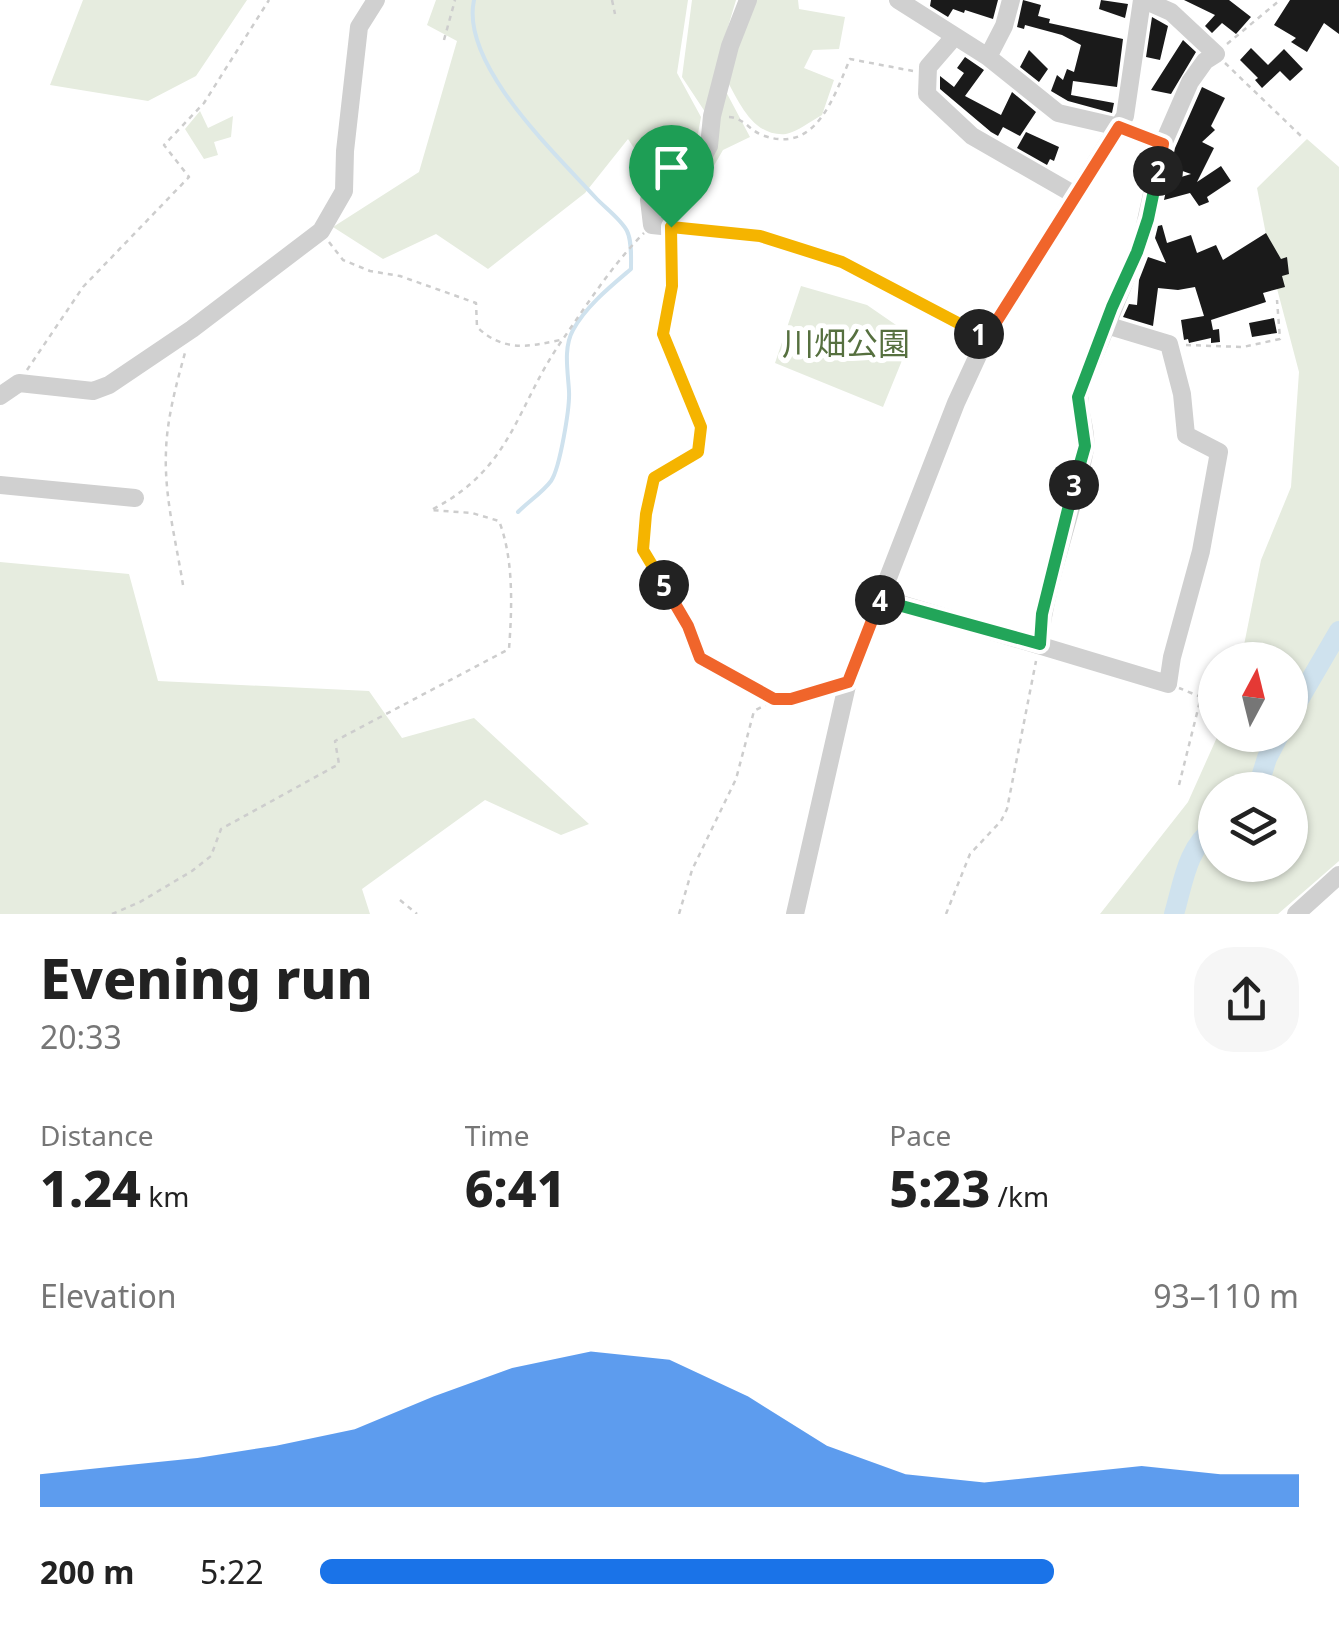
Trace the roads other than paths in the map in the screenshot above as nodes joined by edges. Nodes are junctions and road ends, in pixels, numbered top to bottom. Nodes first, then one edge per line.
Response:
1 (376, 0) edge
2 (748, 0) edge
3 (898, 0) edge
4 (1011, 0) edge
5 (1143, 0) edge
6 (1173, 6) edge
7 (920, 7) edge
8 (954, 36) junction
9 (988, 58) junction
10 (1119, 127) junction
11 (1163, 144) junction
12 (1075, 195) junction
13 (1106, 325) junction
14 (986, 338) junction
15 (0, 396) edge
16 (0, 486) edge
17 (135, 498) dead end
18 (881, 598) junction
19 (1040, 644) junction
20 (1339, 875) edge
21 (795, 914) edge
22 (1296, 914) edge

1 - 15 street
2 - 14 street
3 - 7 street
4 - 9 street
5 - 6 street
5 - 10 street
6 - 11 street
7 - 8 street
8 - 9 street
8 - 12 street
9 - 10 street
10 - 11 street
10 - 12 street
11 - 13 street
12 - 14 street
13 - 19 street
13 - 19 street
14 - 18 street
16 - 17 street
18 - 19 street
18 - 21 street
20 - 22 street

